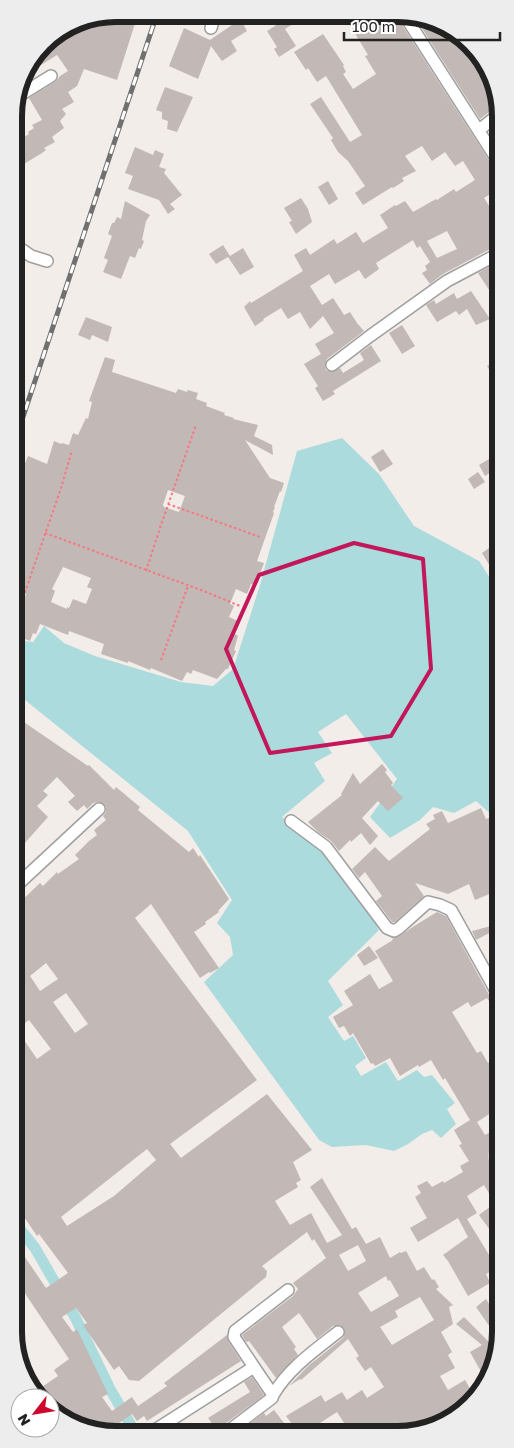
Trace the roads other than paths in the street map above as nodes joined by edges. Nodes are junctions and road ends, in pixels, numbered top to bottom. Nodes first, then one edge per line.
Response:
1 (213, 23) edge
2 (410, 23) edge
3 (211, 28) dead end
4 (51, 76) dead end
5 (26, 91) edge
6 (492, 120) edge
7 (479, 130) junction
8 (492, 151) edge
9 (23, 250) edge
10 (492, 257) edge
11 (47, 262) dead end
12 (332, 365) dead end
13 (99, 809) dead end
14 (291, 821) dead end
15 (22, 880) edge
16 (491, 983) edge
17 (288, 1290) dead end
18 (338, 1332) dead end
19 (254, 1367) junction
20 (273, 1394) junction
21 (161, 1426) edge
22 (235, 1426) edge

1 - 3 street
2 - 7 street
4 - 5 street
6 - 7 street
7 - 8 street
9 - 11 street
10 - 12 street
13 - 15 street
14 - 16 street
17 - 19 street
18 - 20 street
19 - 20 street
19 - 21 street
20 - 22 street

